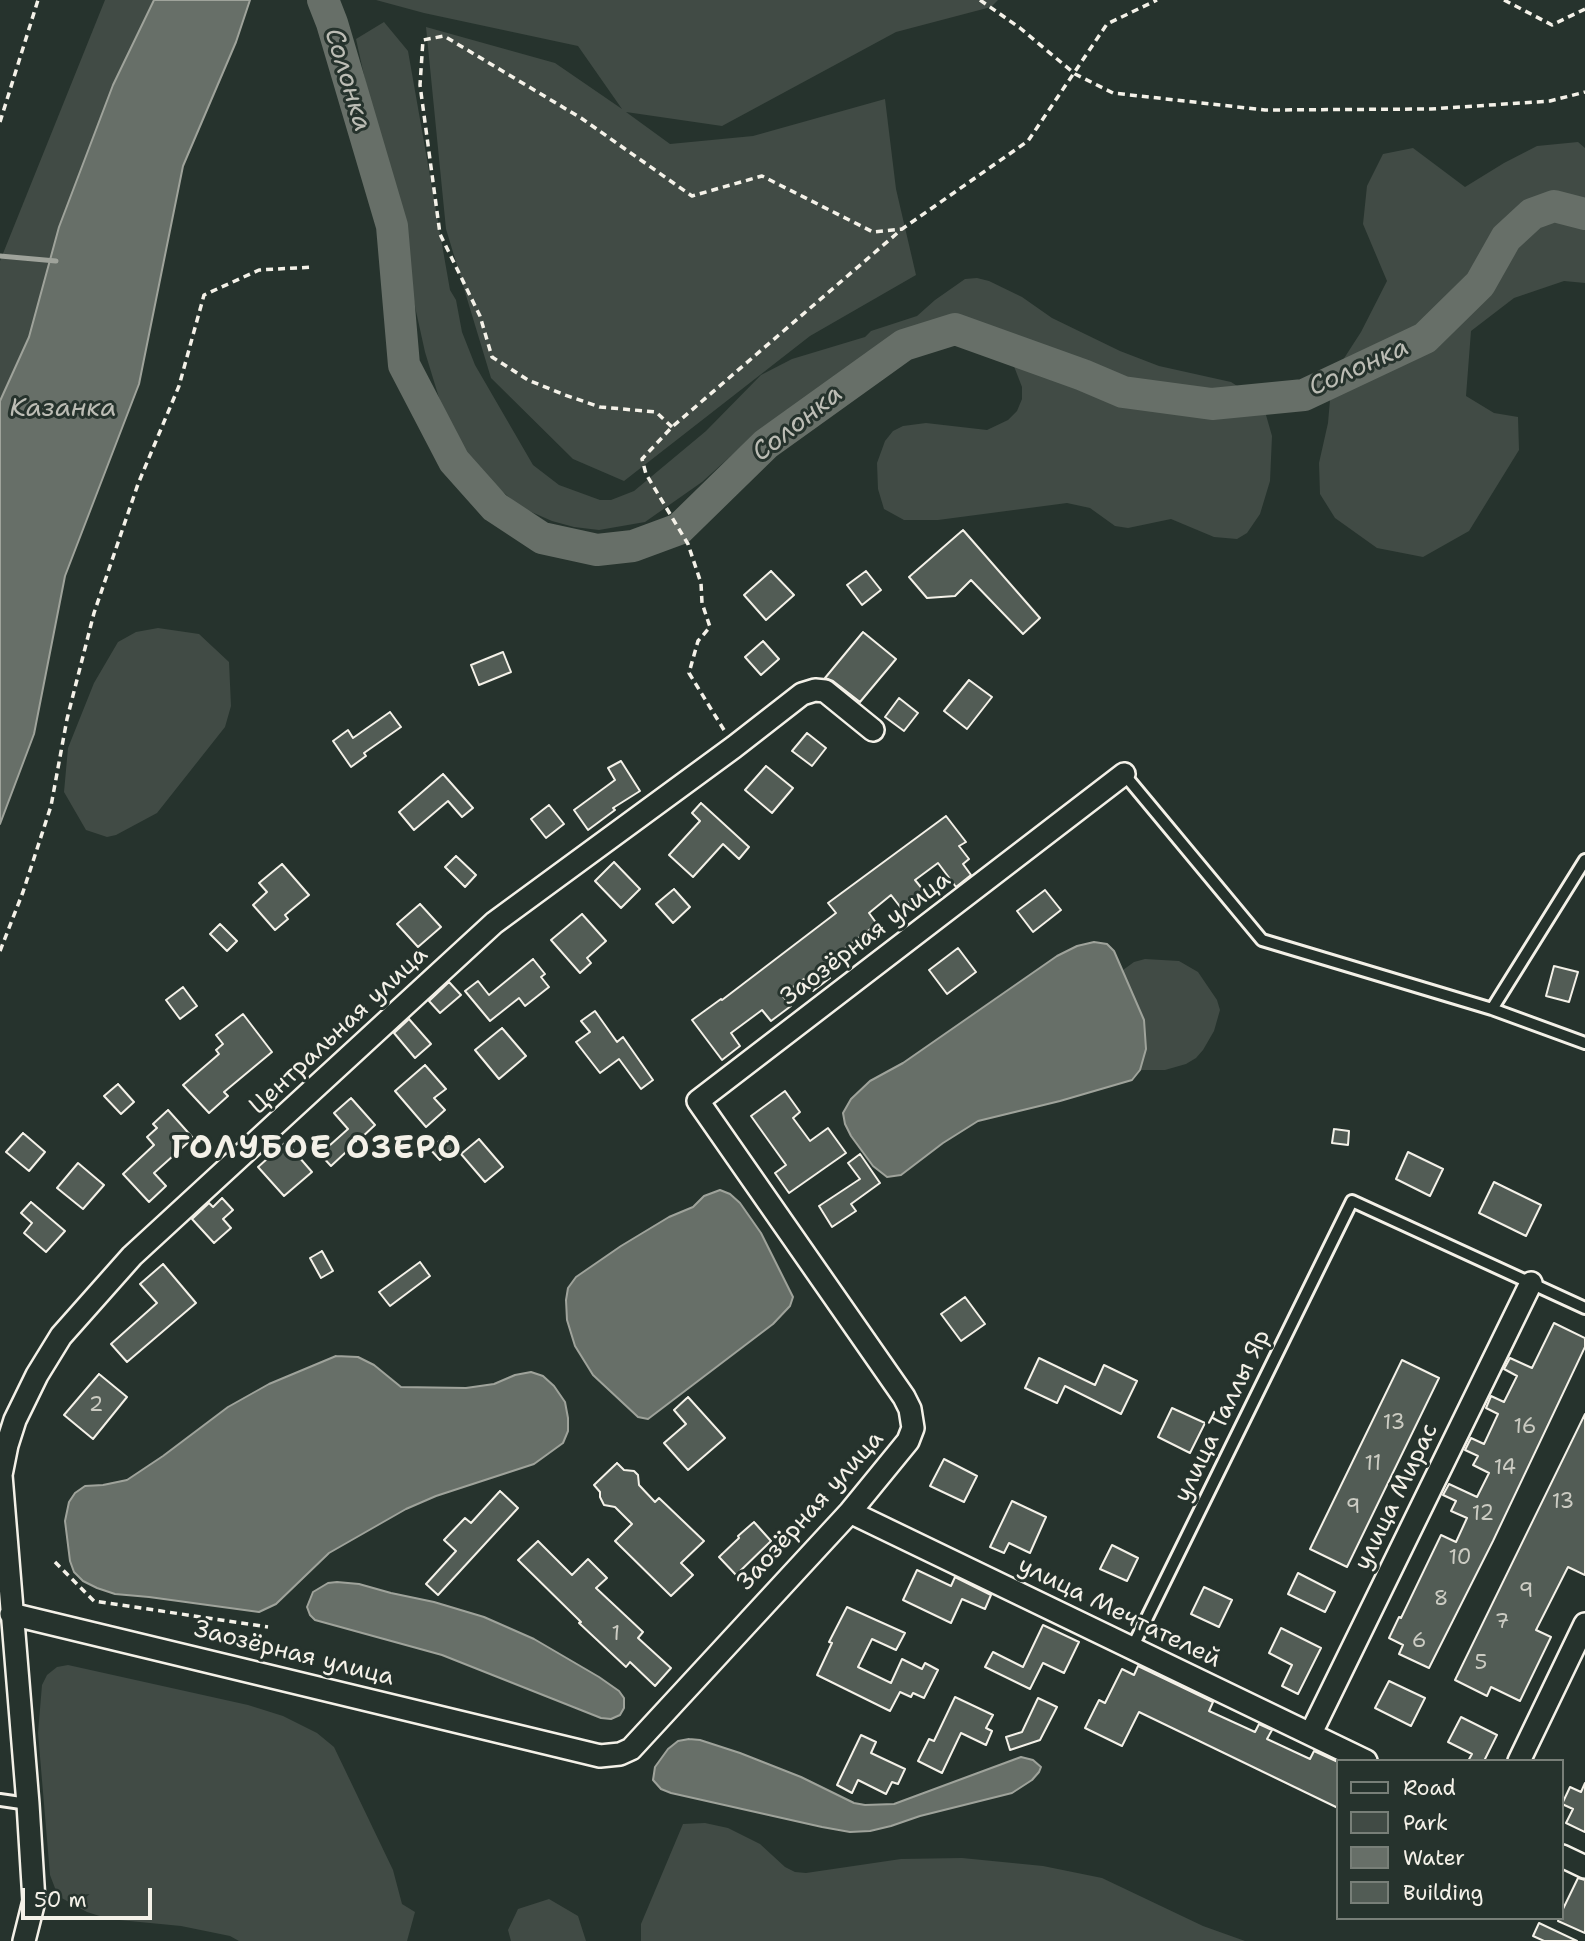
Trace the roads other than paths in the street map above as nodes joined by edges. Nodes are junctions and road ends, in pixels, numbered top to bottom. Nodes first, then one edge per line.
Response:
1 (873, 730) dead end
2 (1124, 774) joint
3 (1585, 860) edge
4 (1492, 1009) junction
5 (1585, 1043) edge
6 (1531, 1283) junction
7 (1585, 1308) edge
8 (0, 1475) edge
9 (850, 1512) junction
10 (11, 1614) junction
11 (1585, 1624) edge
12 (1132, 1648) junction
13 (1311, 1733) junction
14 (1362, 1759) edge
15 (1520, 1759) edge
16 (0, 1800) edge
17 (28, 1804) junction
18 (1564, 1857) edge
19 (1585, 1867) edge
20 (24, 1941) edge

1 - 8 street, Центральная улица
2 - 4 lane
2 - 9 street, Заозёрная улица
3 - 4 lane
4 - 5 lane
6 - 7 lane
6 - 12 lane, улица Таллы Яр
6 - 13 street, улица Мирас
8 - 10 street, Центральная улица
9 - 10 street, Заозёрная улица
9 - 12 street, улица Мечтателей
10 - 17 street, Центральная улица
11 - 15 street
12 - 13 street, улица Мечтателей
13 - 14 street, улица Мечтателей
16 - 17 lane
17 - 20 street, Центральная улица
18 - 19 street

